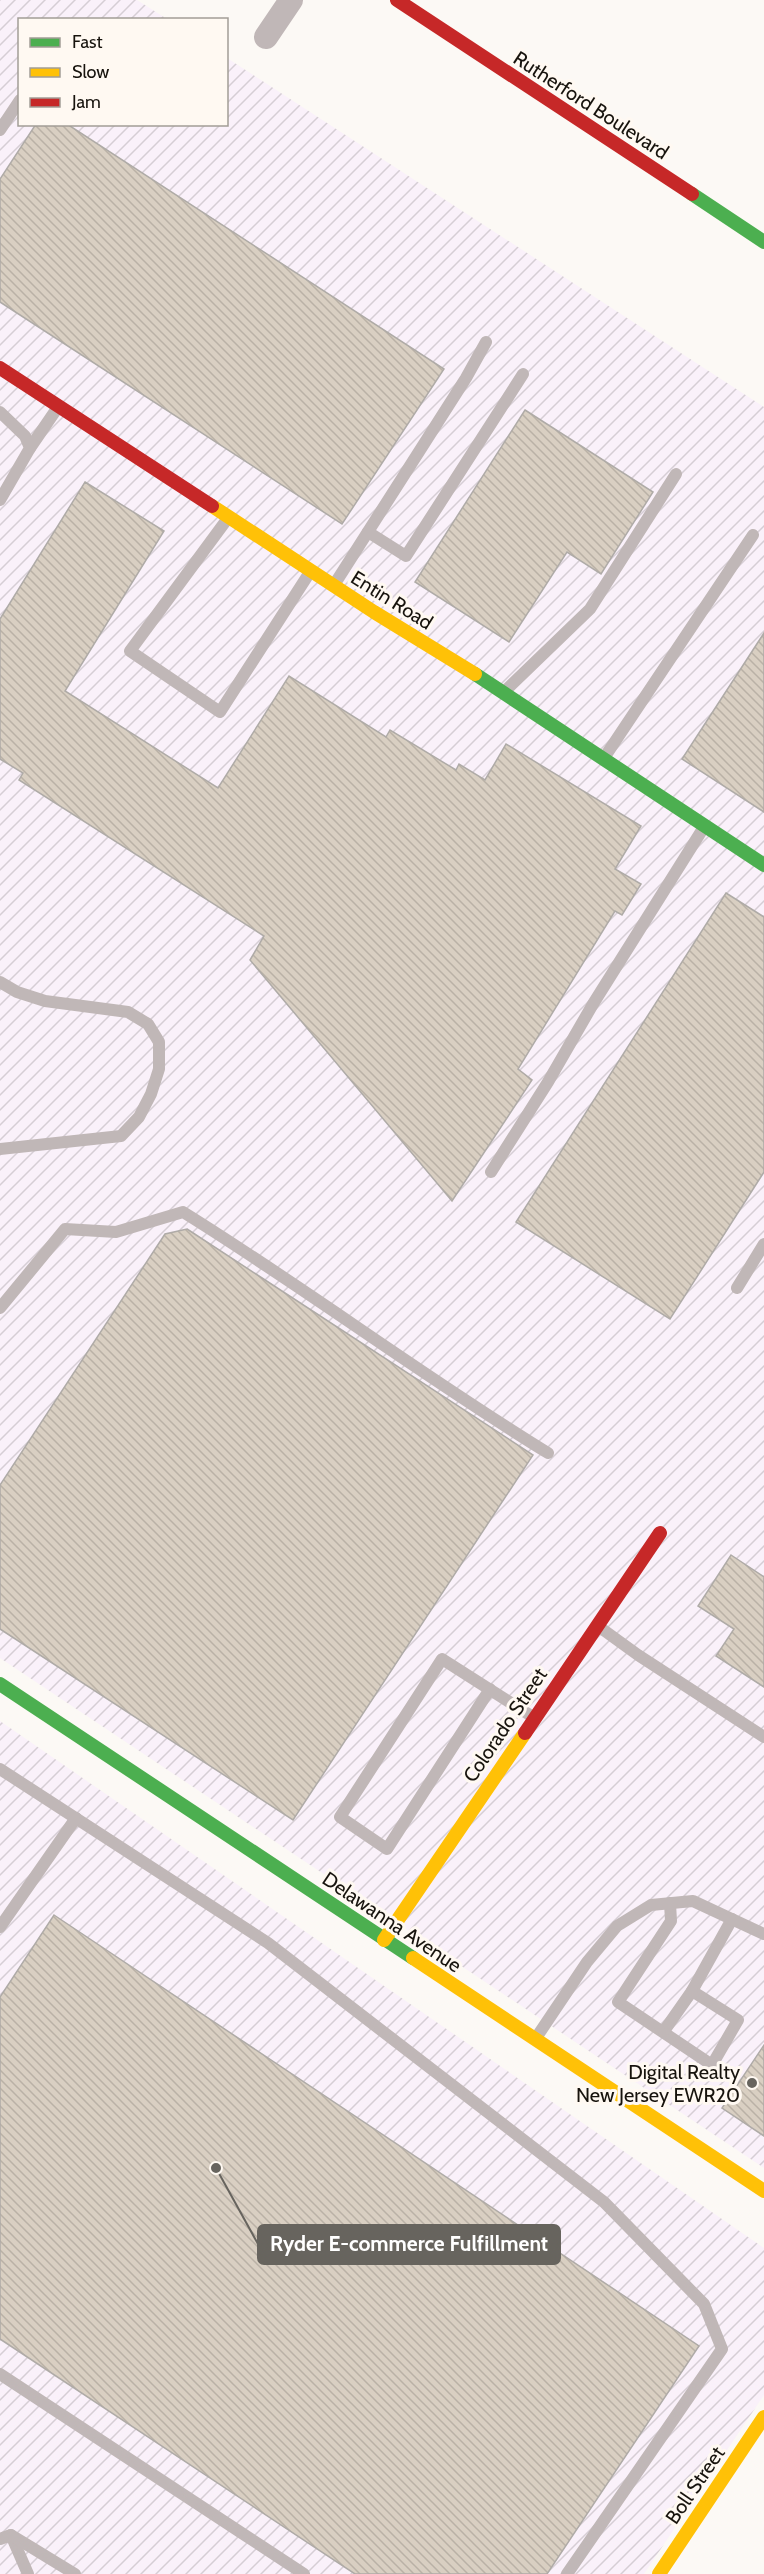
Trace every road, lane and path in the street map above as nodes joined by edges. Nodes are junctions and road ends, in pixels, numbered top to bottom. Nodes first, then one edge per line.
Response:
1 (291, 0) edge
2 (397, 0) edge
3 (266, 37) dead end
4 (18, 103) edge
5 (0, 130) edge
6 (764, 242) edge
7 (486, 342) dead end
8 (0, 368) edge
9 (523, 374) dead end
10 (58, 407) junction
11 (0, 412) edge
12 (30, 448) junction
13 (676, 474) dead end
14 (0, 500) edge
15 (228, 518) junction
16 (368, 532) junction
17 (753, 535) dead end
18 (310, 571) junction
19 (333, 586) junction
20 (504, 692) junction
21 (603, 759) junction
22 (705, 826) junction
23 (764, 865) edge
24 (0, 982) edge
25 (0, 1149) edge
26 (491, 1172) dead end
27 (764, 1244) edge
28 (737, 1288) dead end
29 (0, 1308) edge
30 (548, 1453) dead end
31 (660, 1533) dead end
32 (597, 1625) junction
33 (0, 1684) edge
34 (490, 1689) junction
35 (534, 1717) junction
36 (764, 1737) edge
37 (0, 1768) edge
38 (76, 1818) junction
39 (670, 1903) junction
40 (732, 1919) junction
41 (0, 1928) edge
42 (764, 1934) edge
43 (384, 1940) junction
44 (692, 1991) junction
45 (664, 2031) junction
46 (535, 2039) junction
47 (764, 2191) edge
48 (0, 2373) edge
49 (764, 2417) edge
50 (6, 2537) edge
51 (28, 2574) edge
52 (75, 2574) edge
53 (304, 2574) edge
54 (567, 2574) edge
55 (659, 2574) edge

1 - 3 street
2 - 6 street, Rutherford Boulevard
4 - 5 lane
7 - 16 lane
8 - 10 street, Entin Road
9 - 16 lane
10 - 12 lane
10 - 15 street, Entin Road
11 - 12 lane
12 - 14 lane
13 - 20 lane
15 - 18 street, Entin Road
15 - 18 lane
16 - 19 lane
17 - 21 lane
18 - 19 street, Entin Road
19 - 20 street, Entin Road
20 - 21 street, Entin Road
21 - 22 street, Entin Road
22 - 23 street, Entin Road
22 - 26 lane
24 - 25 lane
27 - 28 lane
29 - 30 lane
31 - 32 street, Colorado Street
32 - 35 street, Colorado Street
32 - 36 lane
33 - 43 street, Delawanna Avenue
34 - 34 lane
34 - 35 lane
35 - 43 street, Colorado Street
37 - 38 lane
38 - 41 lane
38 - 54 lane
39 - 40 lane
39 - 45 lane
39 - 46 lane
40 - 42 lane
40 - 44 lane
43 - 46 street, Delawanna Avenue
44 - 45 lane
44 - 45 lane
46 - 47 street, Delawanna Avenue
48 - 53 lane
49 - 55 street, Boll Street
50 - 51 lane
50 - 52 lane

